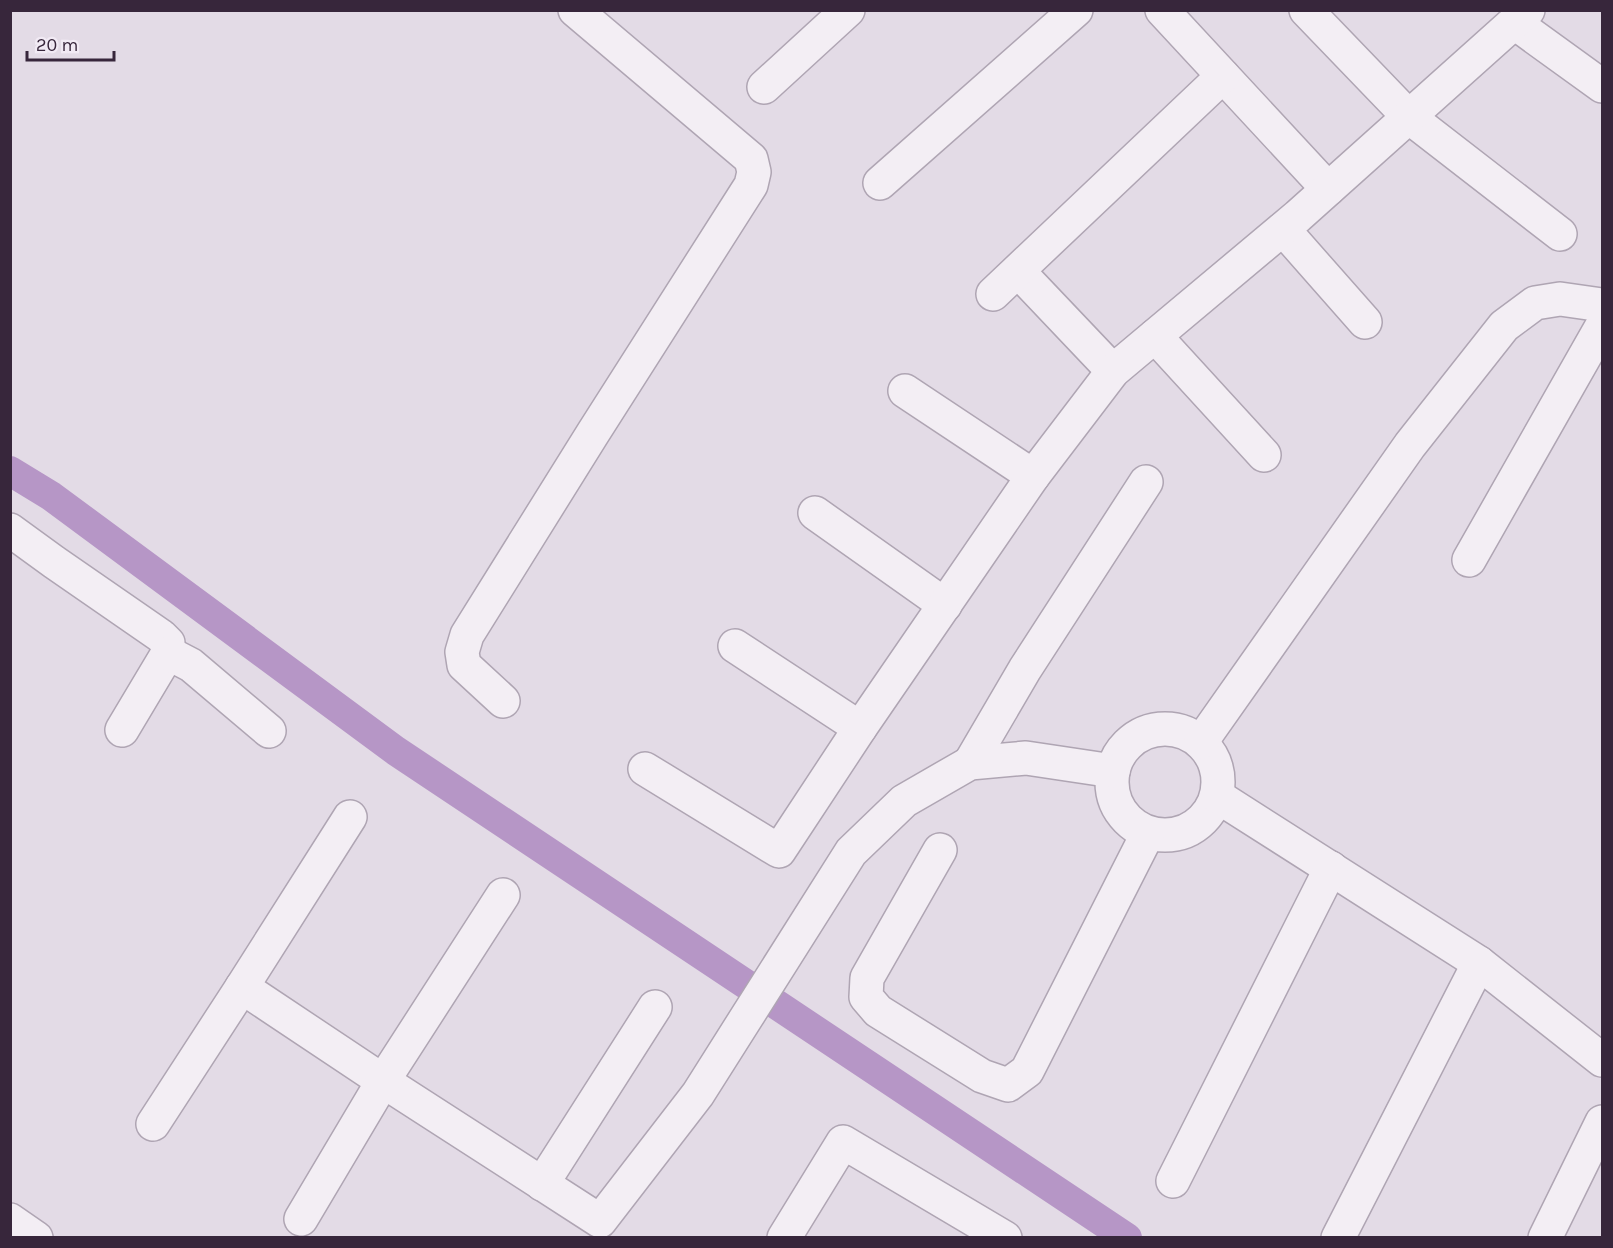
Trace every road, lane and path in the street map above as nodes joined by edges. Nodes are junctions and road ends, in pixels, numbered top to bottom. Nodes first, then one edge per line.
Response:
1 (575, 10) edge
2 (848, 10) edge
3 (1076, 10) edge
4 (1162, 10) edge
5 (1310, 12) edge
6 (1522, 16) edge
7 (1223, 76) junction
8 (1602, 86) edge
9 (764, 87) dead end
10 (1409, 117) junction
11 (880, 183) dead end
12 (1328, 189) junction
13 (1283, 229) junction
14 (1560, 234) dead end
15 (1018, 271) junction
16 (993, 294) dead end
17 (1602, 305) edge
18 (1365, 322) dead end
19 (1602, 326) edge
20 (1155, 336) junction
21 (1113, 371) junction
22 (905, 391) dead end
23 (1264, 455) dead end
24 (1033, 476) junction
25 (1146, 482) dead end
26 (815, 513) dead end
27 (10, 530) edge
28 (1469, 560) dead end
29 (945, 605) junction
30 (735, 646) dead end
31 (168, 653) junction
32 (503, 701) dead end
33 (860, 728) junction
34 (122, 730) dead end
35 (269, 731) dead end
36 (1201, 742) junction
37 (970, 763) junction
38 (645, 769) dead end
39 (1113, 771) junction
40 (1217, 796) junction
41 (350, 816) dead end
42 (1148, 833) junction
43 (940, 850) dead end
44 (1331, 868) junction
45 (503, 896) dead end
46 (1479, 963) junction
47 (242, 987) junction
48 (655, 1007) dead end
49 (1602, 1060) edge
50 (383, 1081) junction
51 (1602, 1122) edge
52 (153, 1124) dead end
53 (1173, 1181) dead end
54 (543, 1184) junction
55 (301, 1219) dead end
56 (10, 1220) edge
57 (592, 1229) edge
58 (993, 1234) edge
59 (36, 1238) edge
60 (784, 1238) edge
61 (1338, 1238) edge
62 (1545, 1238) edge

1 - 32 street
2 - 9 street
3 - 11 street
4 - 7 street
5 - 10 street
6 - 8 street
6 - 10 street
7 - 12 street
7 - 15 street
10 - 12 street
10 - 14 street
12 - 13 street
13 - 18 street
13 - 20 street
15 - 16 street
15 - 21 street
17 - 36 street
19 - 28 street
20 - 21 street
20 - 23 street
21 - 24 street
22 - 24 street
24 - 29 street
25 - 37 street
26 - 29 street
27 - 31 street
29 - 33 street
30 - 33 street
31 - 34 street
31 - 35 street
33 - 38 street
36 - 39 street
36 - 40 street
37 - 39 street
37 - 57 street
39 - 42 street
40 - 42 street
40 - 44 street
41 - 47 street
42 - 43 street
44 - 46 street
44 - 53 street
45 - 50 street
46 - 49 street
46 - 61 street
47 - 50 street
47 - 52 street
48 - 54 street
50 - 54 street
50 - 55 street
51 - 62 street
54 - 57 street
56 - 59 street
58 - 60 street

